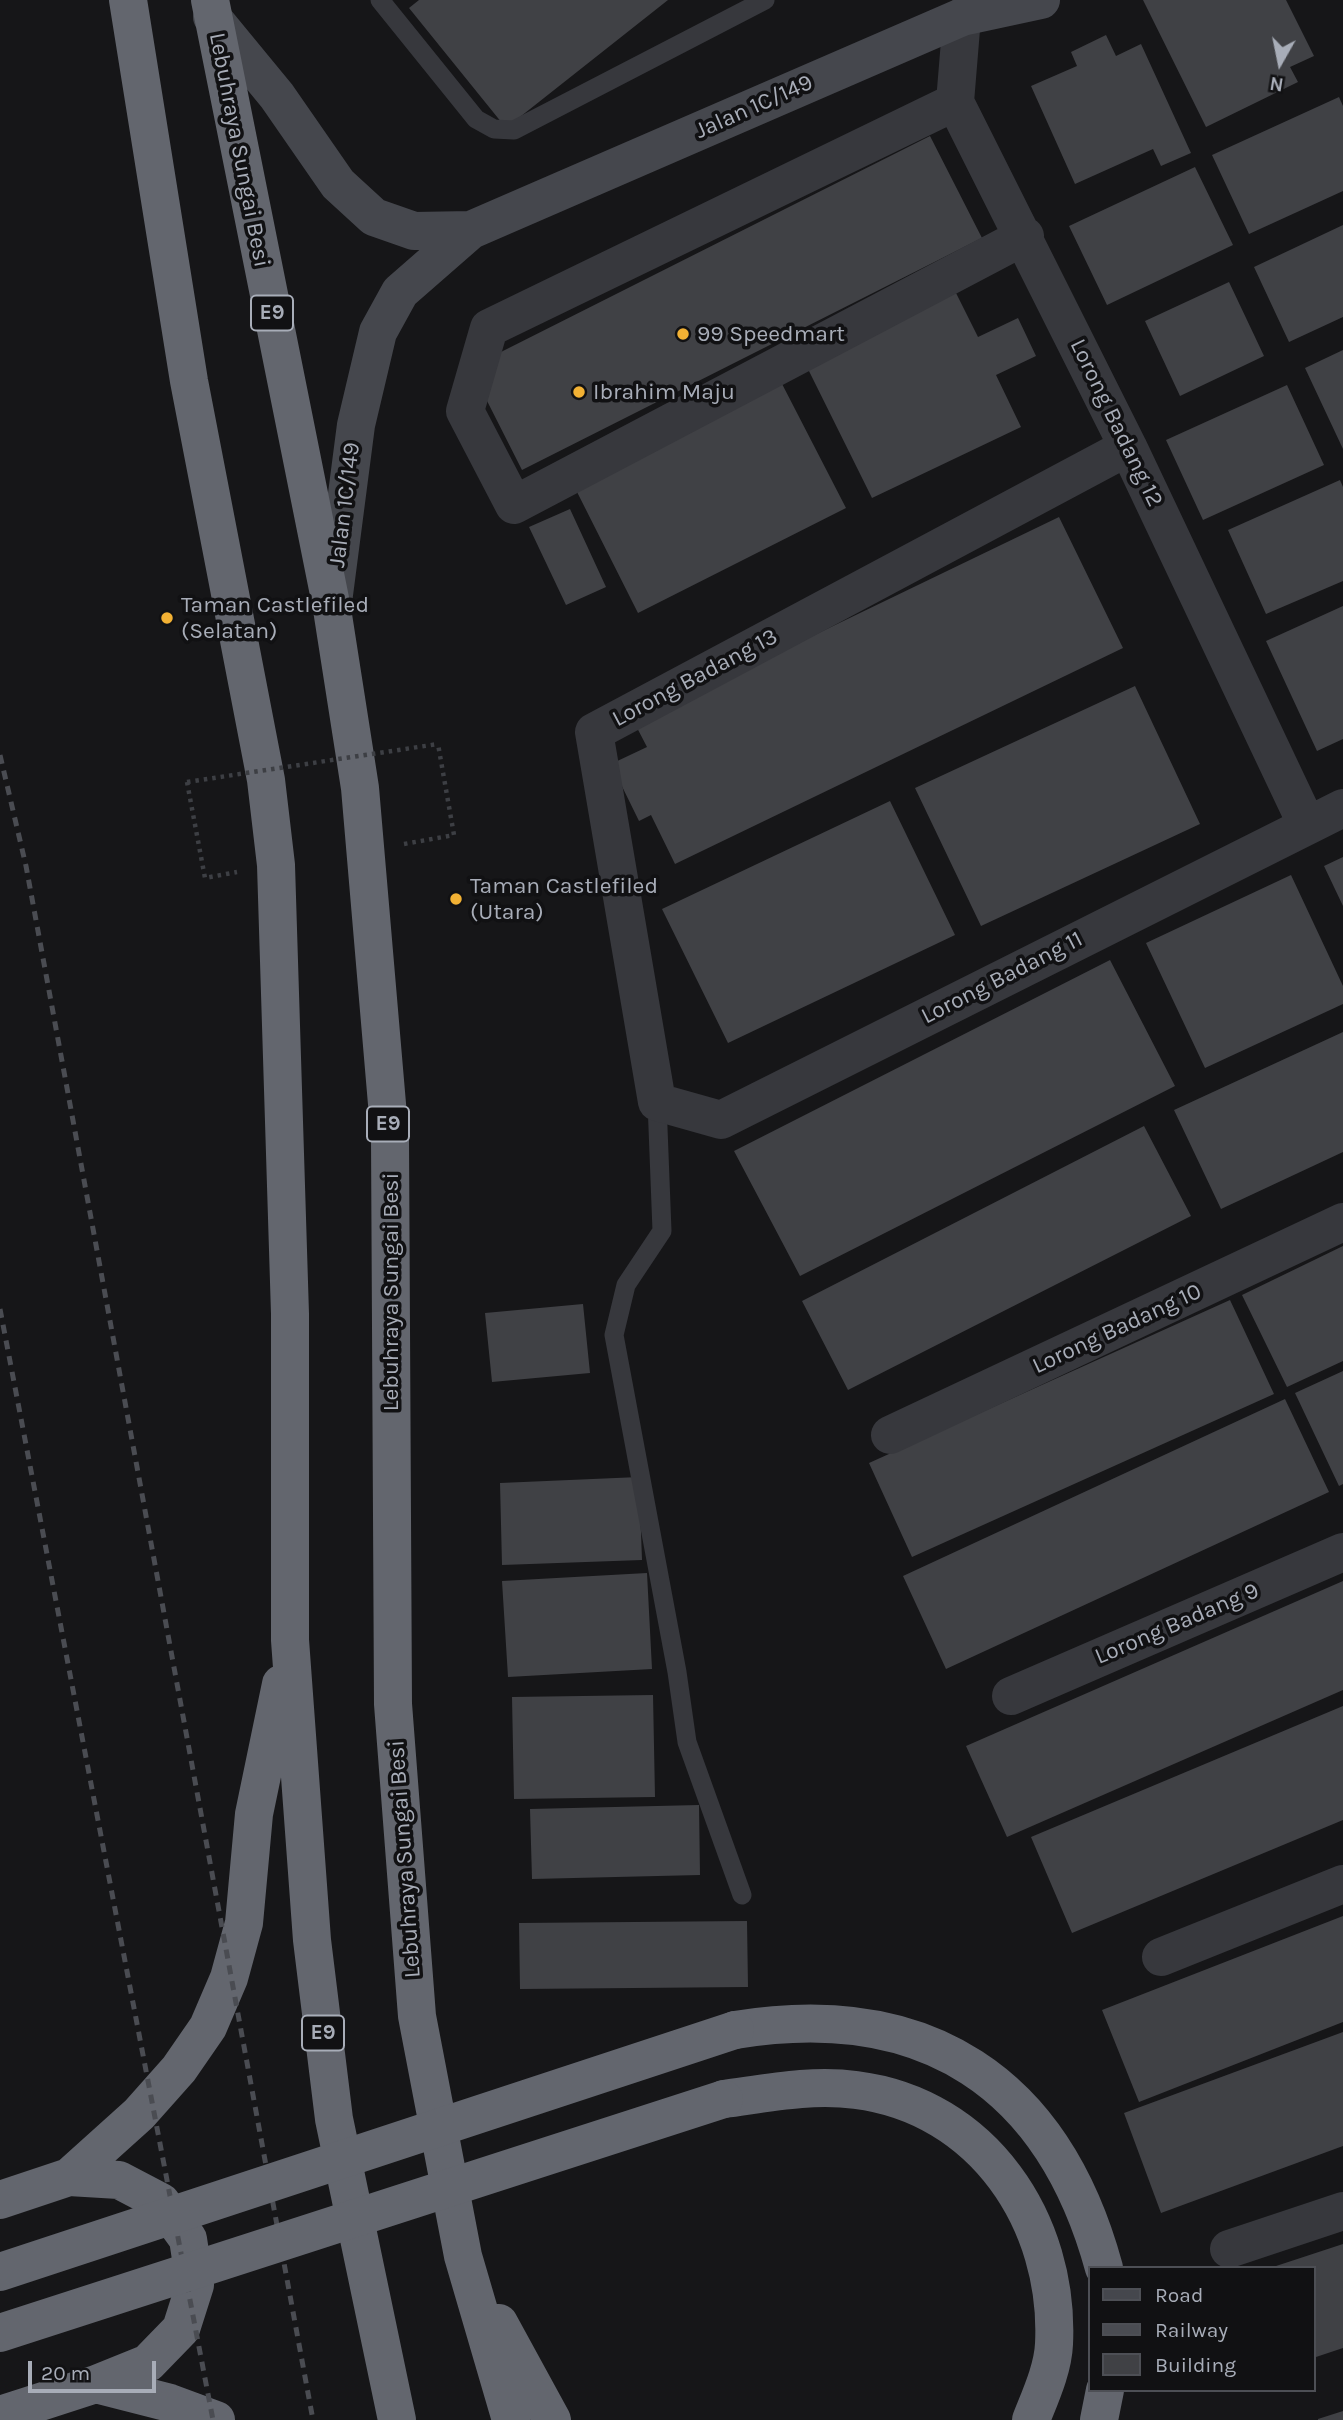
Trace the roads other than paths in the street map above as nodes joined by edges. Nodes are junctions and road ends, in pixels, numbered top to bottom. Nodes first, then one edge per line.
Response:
1 (114, 0) edge
2 (128, 0) edge
3 (380, 0) edge
4 (765, 0) edge
5 (1041, 0) edge
6 (968, 6) edge
7 (211, 9) edge
8 (955, 102) junction
9 (144, 104) junction
10 (471, 230) junction
11 (1025, 236) junction
12 (1128, 447) junction
13 (332, 609) junction
14 (1343, 808) edge
15 (1307, 825) junction
16 (657, 1102) junction
17 (1343, 1222) edge
18 (890, 1436) dead end
19 (1343, 1552) edge
20 (290, 1640) junction
21 (1011, 1696) dead end
22 (1343, 1884) edge
23 (742, 1895) dead end
24 (1161, 1956) dead end
25 (69, 2177) junction
26 (0, 2200) edge
27 (1343, 2211) edge
28 (1229, 2249) dead end
29 (463, 2256) junction
30 (1103, 2266) edge
31 (0, 2272) edge
32 (0, 2333) edge
33 (96, 2384) junction
34 (1105, 2392) edge
35 (0, 2415) edge
36 (216, 2420) edge
37 (397, 2420) edge
38 (511, 2420) edge
39 (552, 2420) edge
40 (1031, 2420) edge
41 (1099, 2420) edge

1 - 9 highway
2 - 9 highway, E9
3 - 4 lane
5 - 6 street, Jalan 1C/149
6 - 8 street
6 - 10 street, Jalan 1C/149
7 - 10 street, Jalan 1C/149
7 - 13 highway, Lebuhraya Sungai Besi / E9
8 - 11 street, Lorong Badang 12
8 - 11 street
9 - 20 highway, E9
10 - 13 street, Jalan 1C/149
11 - 12 street, Lorong Badang 12
12 - 15 street, Lorong Badang 12
12 - 16 street, Lorong Badang 13
13 - 29 highway, Lebuhraya Sungai Besi / E9
14 - 15 street, Lorong Badang 11
15 - 16 street, Lorong Badang 11
16 - 23 lane
17 - 18 street, Lorong Badang 10
19 - 21 street, Lorong Badang 9
20 - 25 highway
20 - 37 highway, E9
22 - 24 street
25 - 26 highway
25 - 33 highway
27 - 28 street
29 - 38 highway, Lebuhraya Sungai Besi / E9
29 - 39 highway
30 - 31 highway, bridge
32 - 40 highway, bridge
33 - 35 highway
33 - 36 highway
34 - 41 highway

